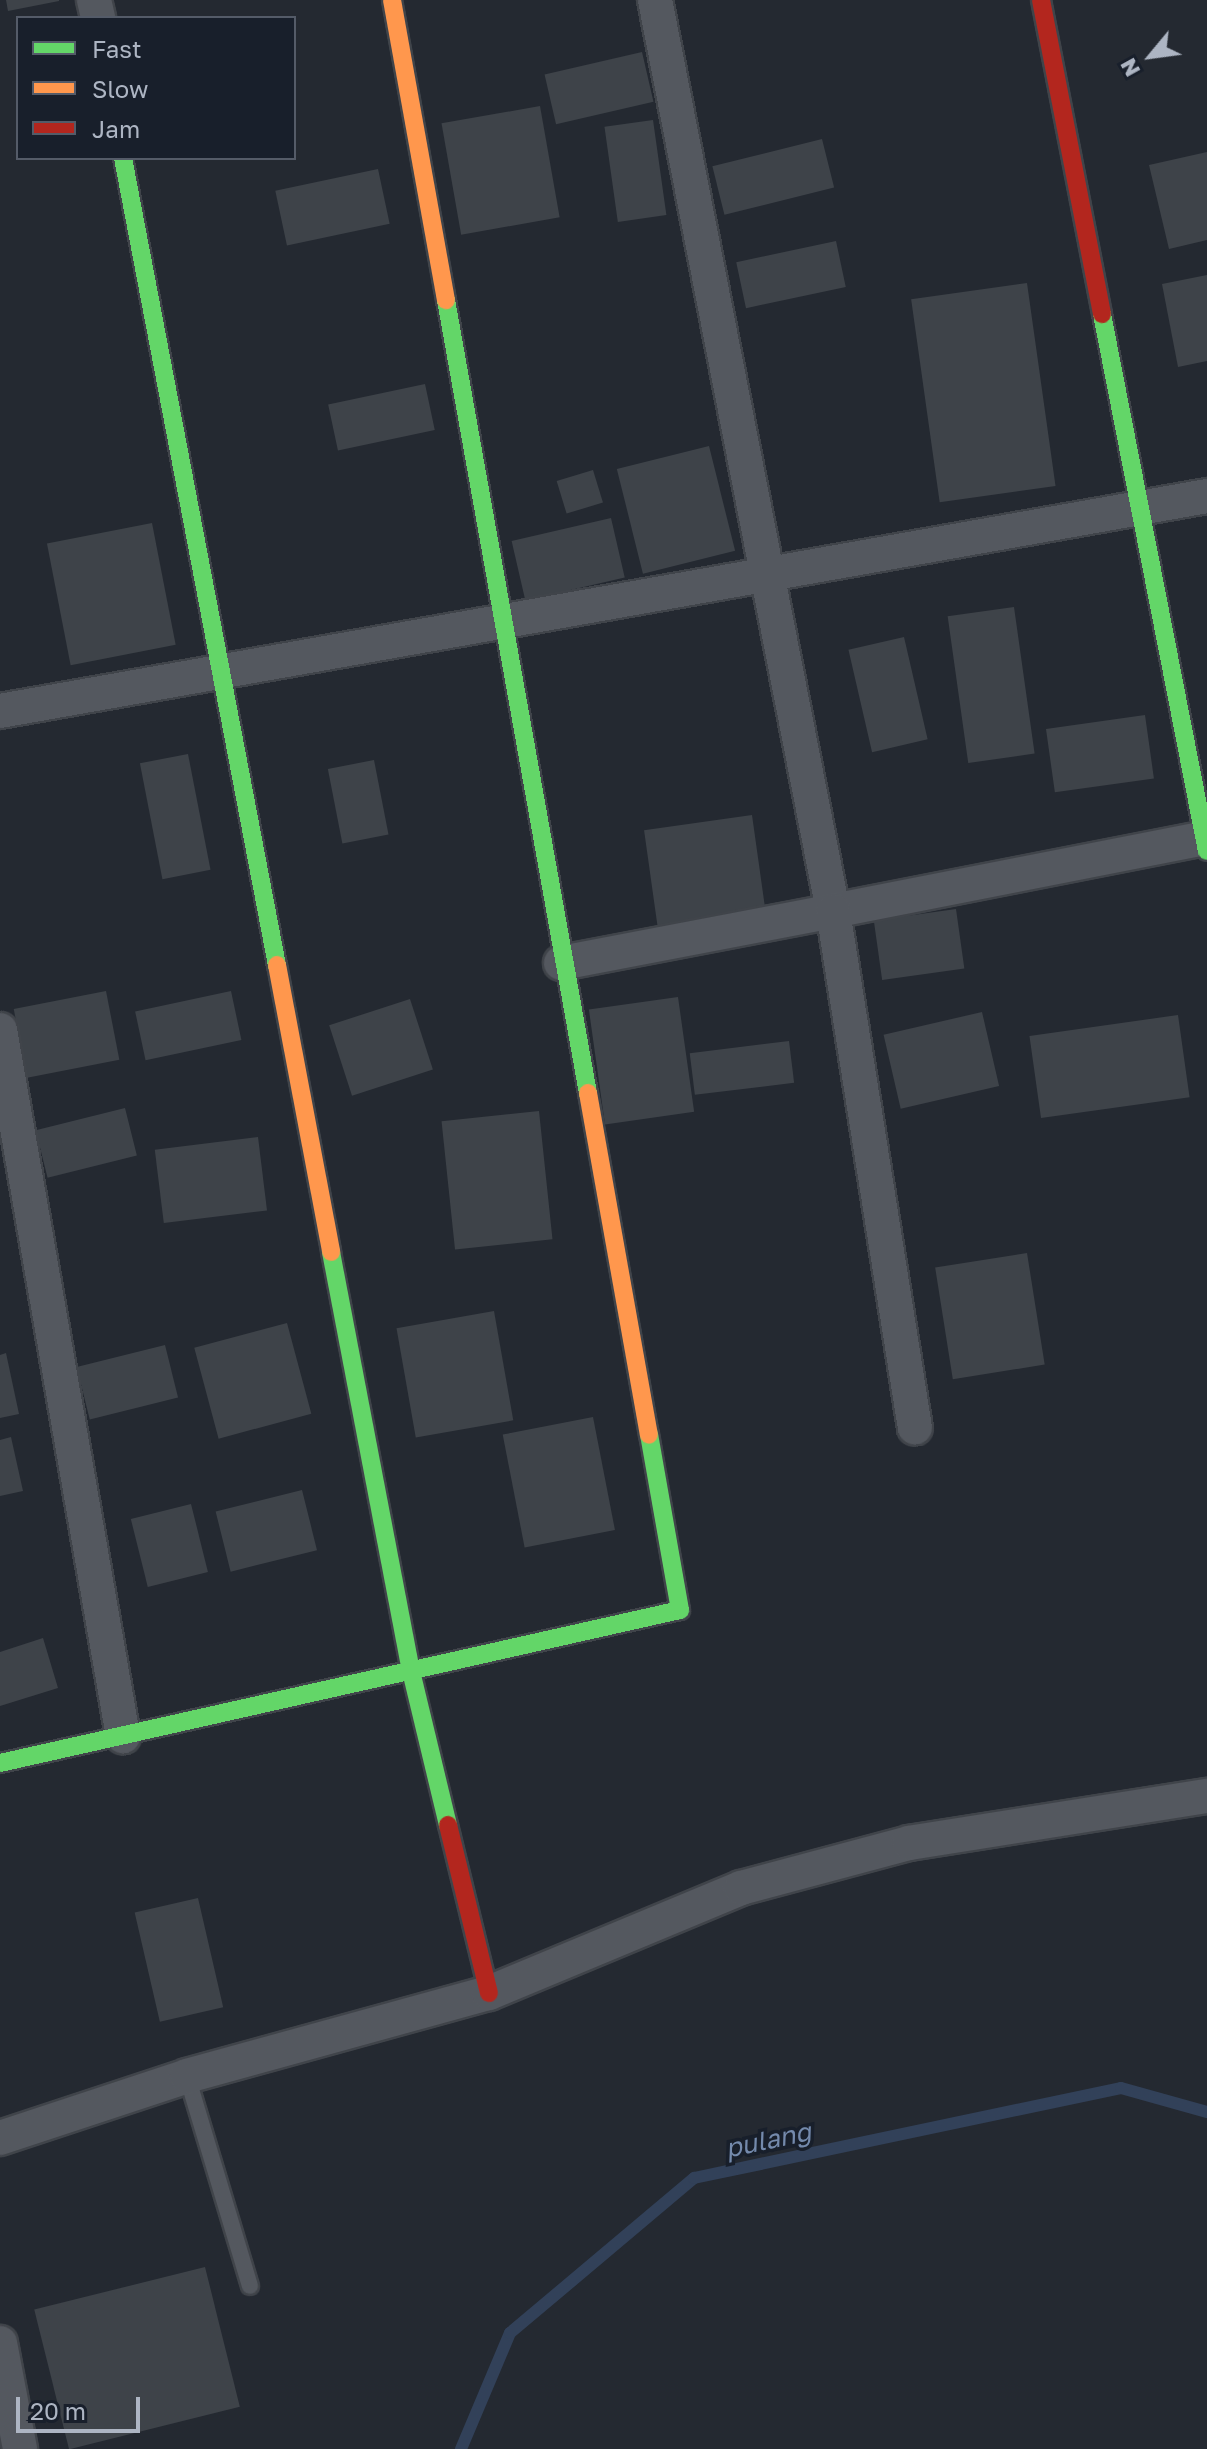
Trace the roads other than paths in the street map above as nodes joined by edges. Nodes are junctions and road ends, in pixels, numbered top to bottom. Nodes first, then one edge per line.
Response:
1 (392, 0) edge
2 (655, 0) edge
3 (1041, 0) edge
4 (123, 160) edge
5 (1207, 496) edge
6 (1142, 508) junction
7 (766, 575) junction
8 (498, 622) junction
9 (216, 673) junction
10 (0, 711) edge
11 (1206, 844) edge
12 (833, 911) junction
13 (561, 963) junction
14 (0, 1030) edge
15 (915, 1428) dead end
16 (411, 1671) junction
17 (123, 1736) junction
18 (0, 1763) edge
19 (1207, 1796) edge
20 (489, 1993) junction
21 (187, 2076) junction
22 (0, 2138) edge
23 (250, 2286) dead end
24 (0, 2343) edge
25 (20, 2449) edge

1 - 8 street
2 - 7 street
3 - 6 street
4 - 9 street
5 - 6 street
6 - 7 street
6 - 11 street
7 - 8 street
7 - 12 street
8 - 9 street
8 - 13 street
9 - 10 street
9 - 16 street
11 - 12 street
12 - 13 street
12 - 15 street
13 - 16 street
14 - 17 street
16 - 17 street
16 - 20 street
17 - 18 street
19 - 20 street
20 - 21 street
21 - 22 street
21 - 23 lane
24 - 25 street

